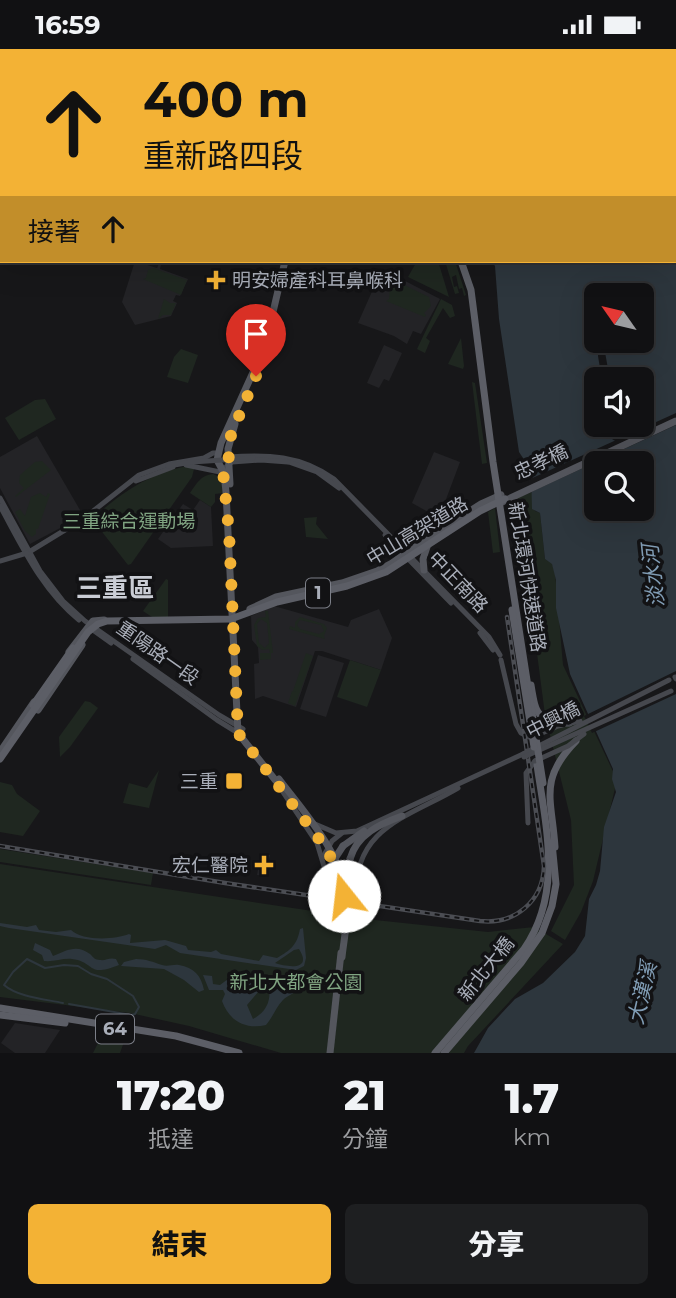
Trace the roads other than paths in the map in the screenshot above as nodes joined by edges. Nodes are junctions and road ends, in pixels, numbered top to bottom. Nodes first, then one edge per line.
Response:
1 (286, 263) edge
2 (460, 263) edge
3 (460, 263) edge
4 (254, 375) junction
5 (676, 419) edge
6 (215, 453) junction
7 (228, 460) junction
8 (290, 460) junction
9 (224, 475) junction
10 (138, 478) junction
11 (492, 484) dead end
12 (505, 497) junction
13 (0, 498) edge
14 (0, 506) edge
15 (415, 549) junction
16 (27, 553) junction
17 (0, 561) edge
18 (424, 570) junction
19 (104, 612) dead end
20 (235, 617) junction
21 (108, 620) junction
22 (91, 627) junction
23 (522, 641) junction
24 (499, 657) junction
25 (674, 678) edge
26 (673, 689) edge
27 (38, 703) junction
28 (238, 706) junction
29 (220, 716) junction
30 (569, 723) junction
31 (18, 726) junction
32 (241, 727) junction
33 (529, 729) dead end
34 (582, 736) junction
35 (18, 738) junction
36 (536, 757) junction
37 (0, 760) edge
38 (276, 778) junction
39 (457, 787) junction
40 (444, 793) junction
41 (402, 815) junction
42 (377, 823) junction
43 (528, 823) dead end
44 (330, 832) junction
45 (342, 833) junction
46 (319, 848) junction
47 (322, 857) junction
48 (555, 866) junction
49 (355, 884) junction
50 (331, 885) junction
51 (332, 893) dead end
52 (356, 896) dead end
53 (550, 898) junction
54 (343, 927) junction
55 (341, 956) junction
56 (510, 971) junction
57 (0, 1010) edge
58 (229, 1053) edge
59 (239, 1053) edge
60 (331, 1053) edge
61 (440, 1053) edge

1 - 4 main road
2 - 23 highway, 新北環河快速道路, bridge
3 - 36 highway, 新北環河快速道路, bridge
4 - 6 main road
4 - 7 main road
5 - 12 main road, 忠孝橋 / 1
6 - 7 main road
6 - 9 main road
6 - 10 main road
7 - 8 main road, 中正南路
7 - 9 main road
7 - 20 main road
8 - 10 main road, 中正南路, bridge
8 - 15 main road, 中正南路
9 - 10 main road
9 - 20 main road
10 - 16 main road
11 - 36 highway, bridge
12 - 15 main road, 忠孝橋 / 1, bridge
12 - 22 highway, 中山高架道路 / 1, bridge
13 - 16 main road
14 - 16 main road
15 - 18 main road, 中正南路
15 - 18 main road
15 - 20 main road, 1
15 - 24 main road, 中正南路
16 - 17 main road
16 - 22 main road
18 - 24 main road, 中正南路
19 - 21 main road
20 - 21 main road, 1
20 - 28 main road
20 - 32 main road
21 - 22 main road
22 - 27 highway, bridge
22 - 27 main road, 1
22 - 29 main road, 重陽路一段
22 - 32 main road, 重陽路一段
22 - 37 highway, 中山高架道路 / 1, bridge
23 - 30 highway, bridge
23 - 48 highway, 新北環河快速道路, bridge
24 - 30 main road, bridge
25 - 30 main road, bridge
25 - 39 main road, 中興橋, bridge
26 - 34 main road, bridge
26 - 39 main road, 中興橋, bridge
27 - 31 main road, 1
27 - 35 main road, 1
28 - 29 main road
28 - 32 main road
29 - 32 main road, 重陽路一段
31 - 35 main road
31 - 37 main road, 1
32 - 38 main road
33 - 36 highway
34 - 43 main road, bridge
34 - 48 highway, bridge
35 - 37 main road, 1
36 - 53 highway, 新北環河快速道路, bridge
36 - 56 highway
38 - 44 main road
38 - 46 main road
38 - 54 main road, bridge
38 - 55 main road, bridge
39 - 40 main road, 中興橋
40 - 41 main road
40 - 42 main road
41 - 49 main road
41 - 55 main road, bridge
42 - 45 main road
42 - 54 main road, bridge
44 - 45 main road
44 - 46 main road
45 - 47 main road
46 - 47 main road
47 - 50 main road
48 - 53 highway, 新北環河快速道路
49 - 50 main road
49 - 52 main road
50 - 51 main road
53 - 56 highway, 新北大橋
54 - 55 main road, bridge
55 - 60 main road
56 - 61 highway, 新北大橋
57 - 58 highway, 64
57 - 59 highway

